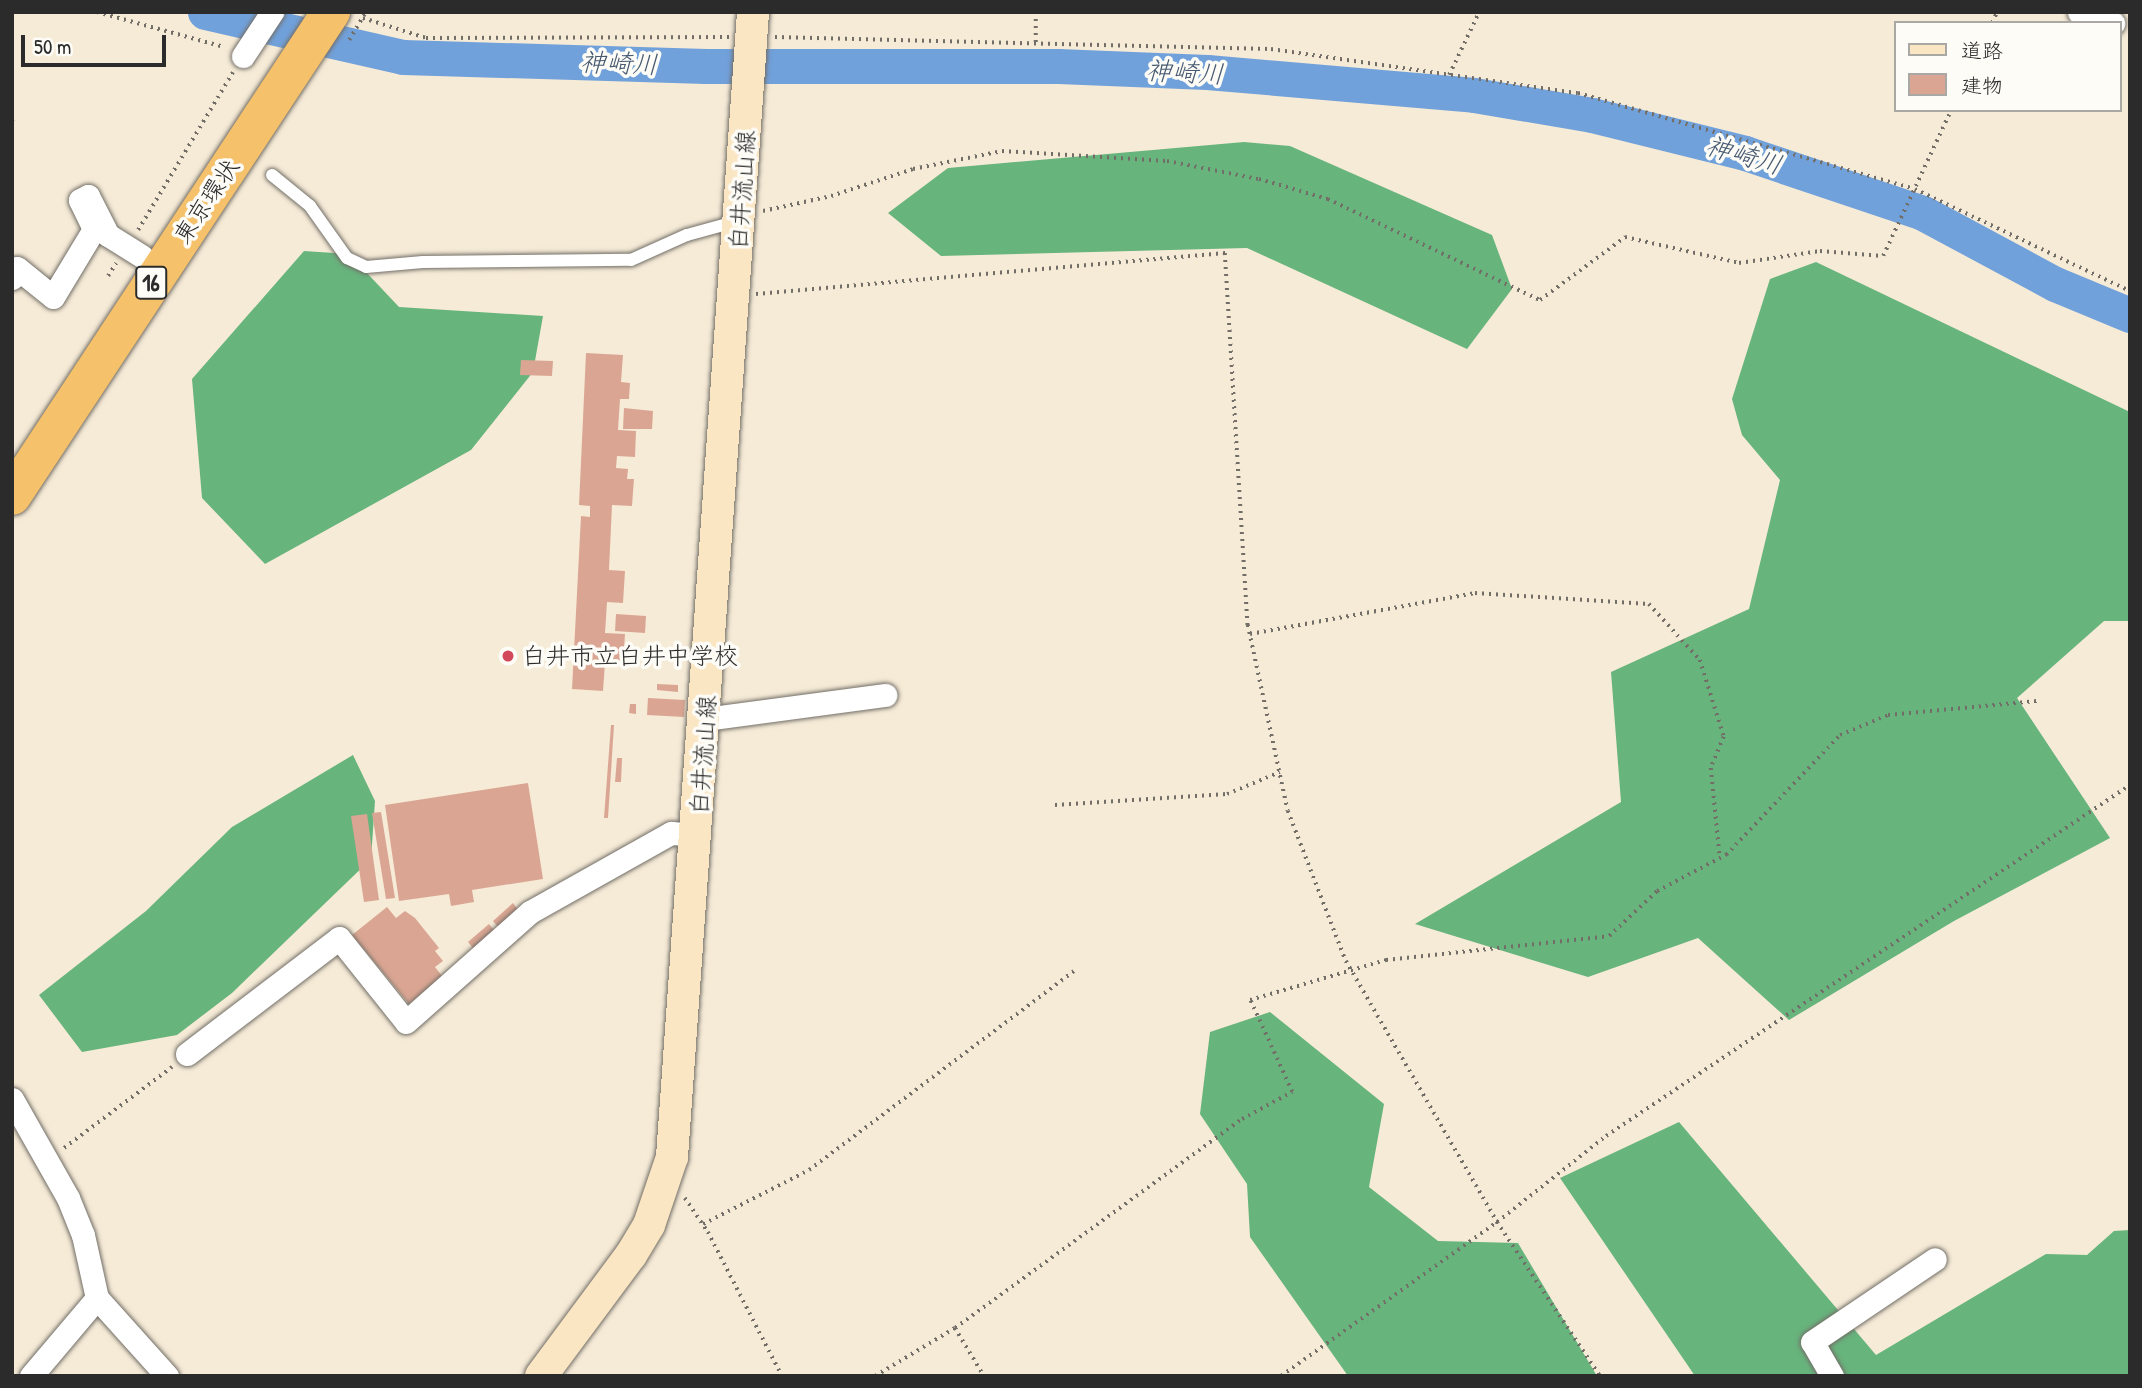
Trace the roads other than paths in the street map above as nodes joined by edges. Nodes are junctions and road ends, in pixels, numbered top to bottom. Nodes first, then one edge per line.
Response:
1 (272, 12) edge
2 (2079, 12) edge
3 (342, 16) edge
4 (2107, 21) edge
5 (753, 24) edge
6 (267, 64) junction
7 (272, 175) dead end
8 (741, 218) junction
9 (134, 247) junction
10 (12, 278) edge
11 (12, 453) edge
12 (12, 496) edge
13 (885, 695) dead end
14 (705, 719) junction
15 (698, 835) junction
16 (187, 1054) road end
17 (12, 1099) edge
18 (1936, 1259) dead end
19 (97, 1298) junction
20 (30, 1376) edge
21 (167, 1376) edge
22 (541, 1376) edge
23 (1832, 1376) edge

1 - 6 street
2 - 4 street
3 - 6 highway, 東京環状 / 16
5 - 8 main road, 白井流山線
6 - 9 highway, 東京環状 / 16
6 - 12 highway, 東京環状 / 16
7 - 8 lane
8 - 14 main road, 白井流山線
9 - 10 street
9 - 11 highway, 東京環状 / 16
13 - 14 street
14 - 15 main road, 白井流山線
15 - 16 street
15 - 22 main road, 白井流山線
17 - 19 street
18 - 23 street
19 - 20 street
19 - 21 street

